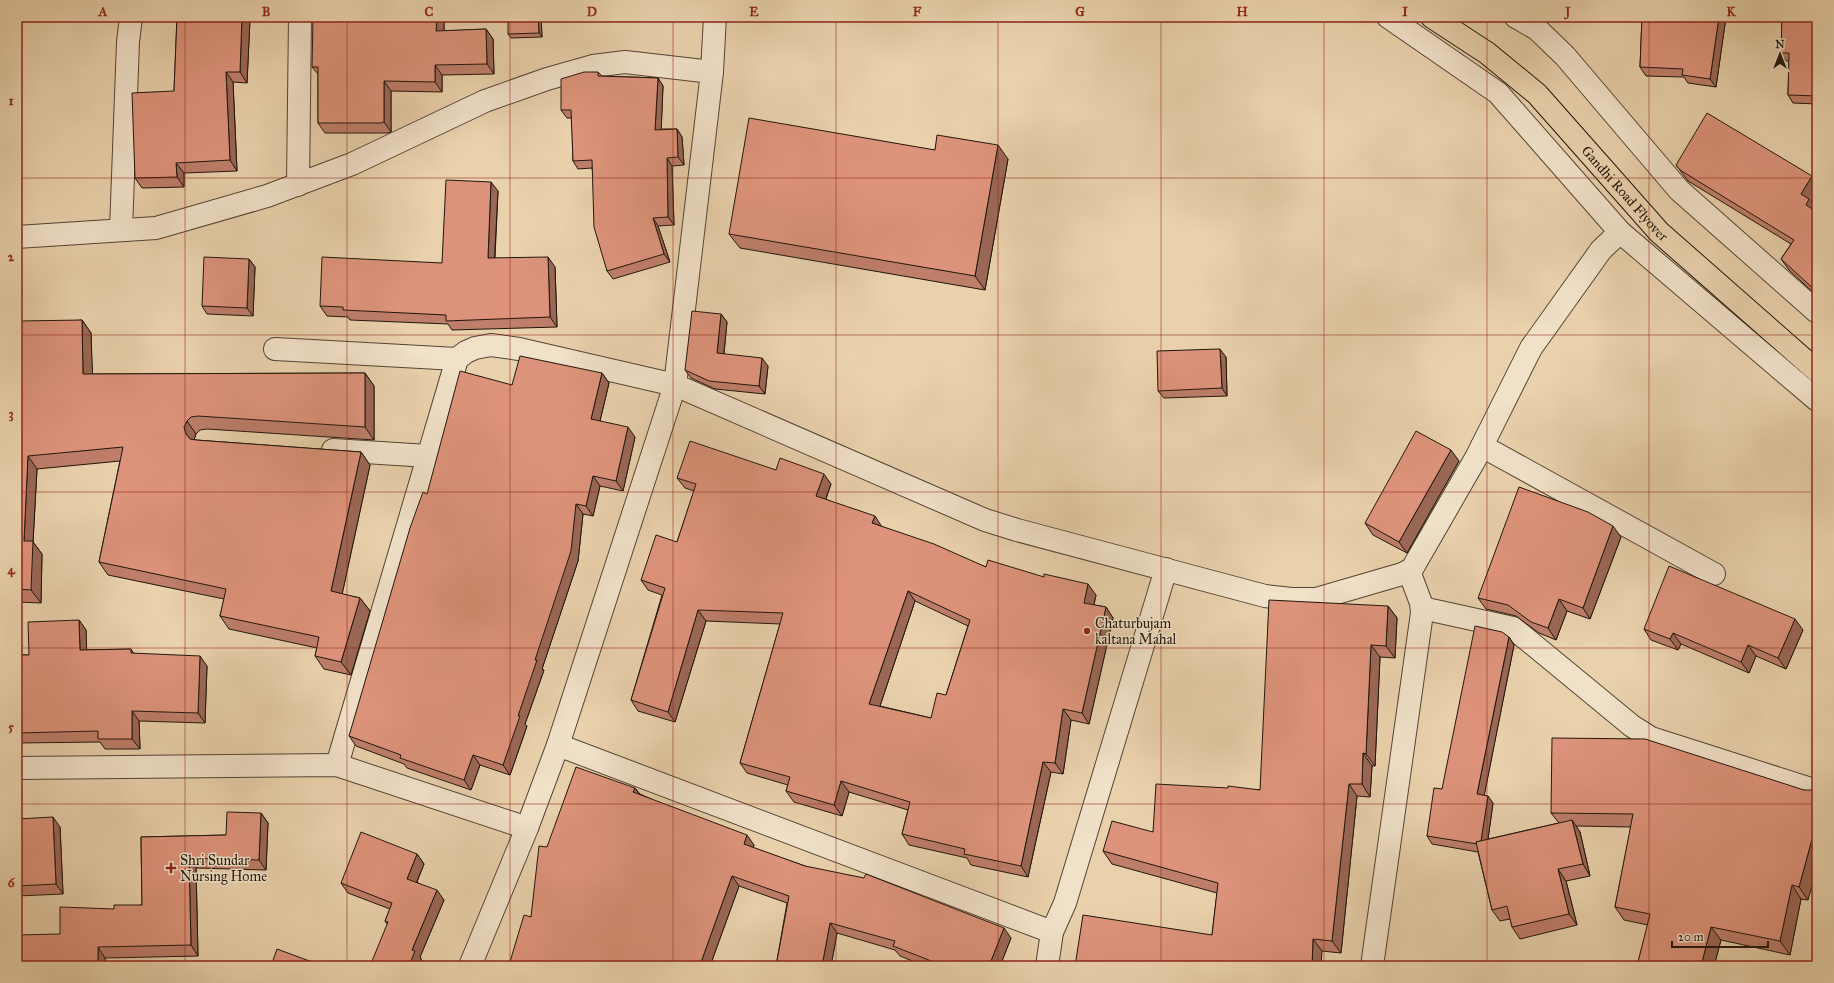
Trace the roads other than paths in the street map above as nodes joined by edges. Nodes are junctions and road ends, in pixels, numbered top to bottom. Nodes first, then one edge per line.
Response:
1 (131, 17) edge
2 (300, 17) edge
3 (715, 17) edge
4 (1388, 17) edge
5 (1432, 17) edge
6 (1516, 17) edge
7 (1539, 23) edge
8 (712, 72) junction
9 (298, 185) junction
10 (121, 230) junction
11 (1620, 232) junction
12 (17, 237) edge
13 (1817, 312) edge
14 (275, 349) dead end
15 (457, 359) junction
16 (1817, 371) edge
17 (675, 385) junction
18 (1817, 400) edge
19 (1482, 446) junction
20 (317, 449) edge
21 (428, 456) junction
22 (1166, 569) junction
23 (1409, 571) junction
24 (1714, 574) dead end
25 (1422, 608) junction
26 (558, 745) junction
27 (337, 765) junction
28 (17, 768) edge
29 (1817, 791) edge
30 (527, 828) junction
31 (1052, 932) junction
32 (470, 966) edge
33 (1047, 966) edge
34 (1372, 966) edge

1 - 10 street
2 - 9 street
3 - 8 street
4 - 11 street
5 - 16 main road, Gandhi Road Flyover
6 - 7 street
7 - 13 street
8 - 9 street
8 - 17 street
9 - 10 street
10 - 12 street
11 - 18 street
11 - 19 street
14 - 15 street
15 - 17 street
15 - 21 street
17 - 22 street
17 - 26 street
19 - 23 street
19 - 24 street
20 - 21 street
21 - 27 street
22 - 23 street
22 - 31 street
23 - 25 street
25 - 29 street
25 - 34 street
26 - 30 street
26 - 31 street
27 - 28 street
27 - 30 street
30 - 32 street
31 - 33 street

